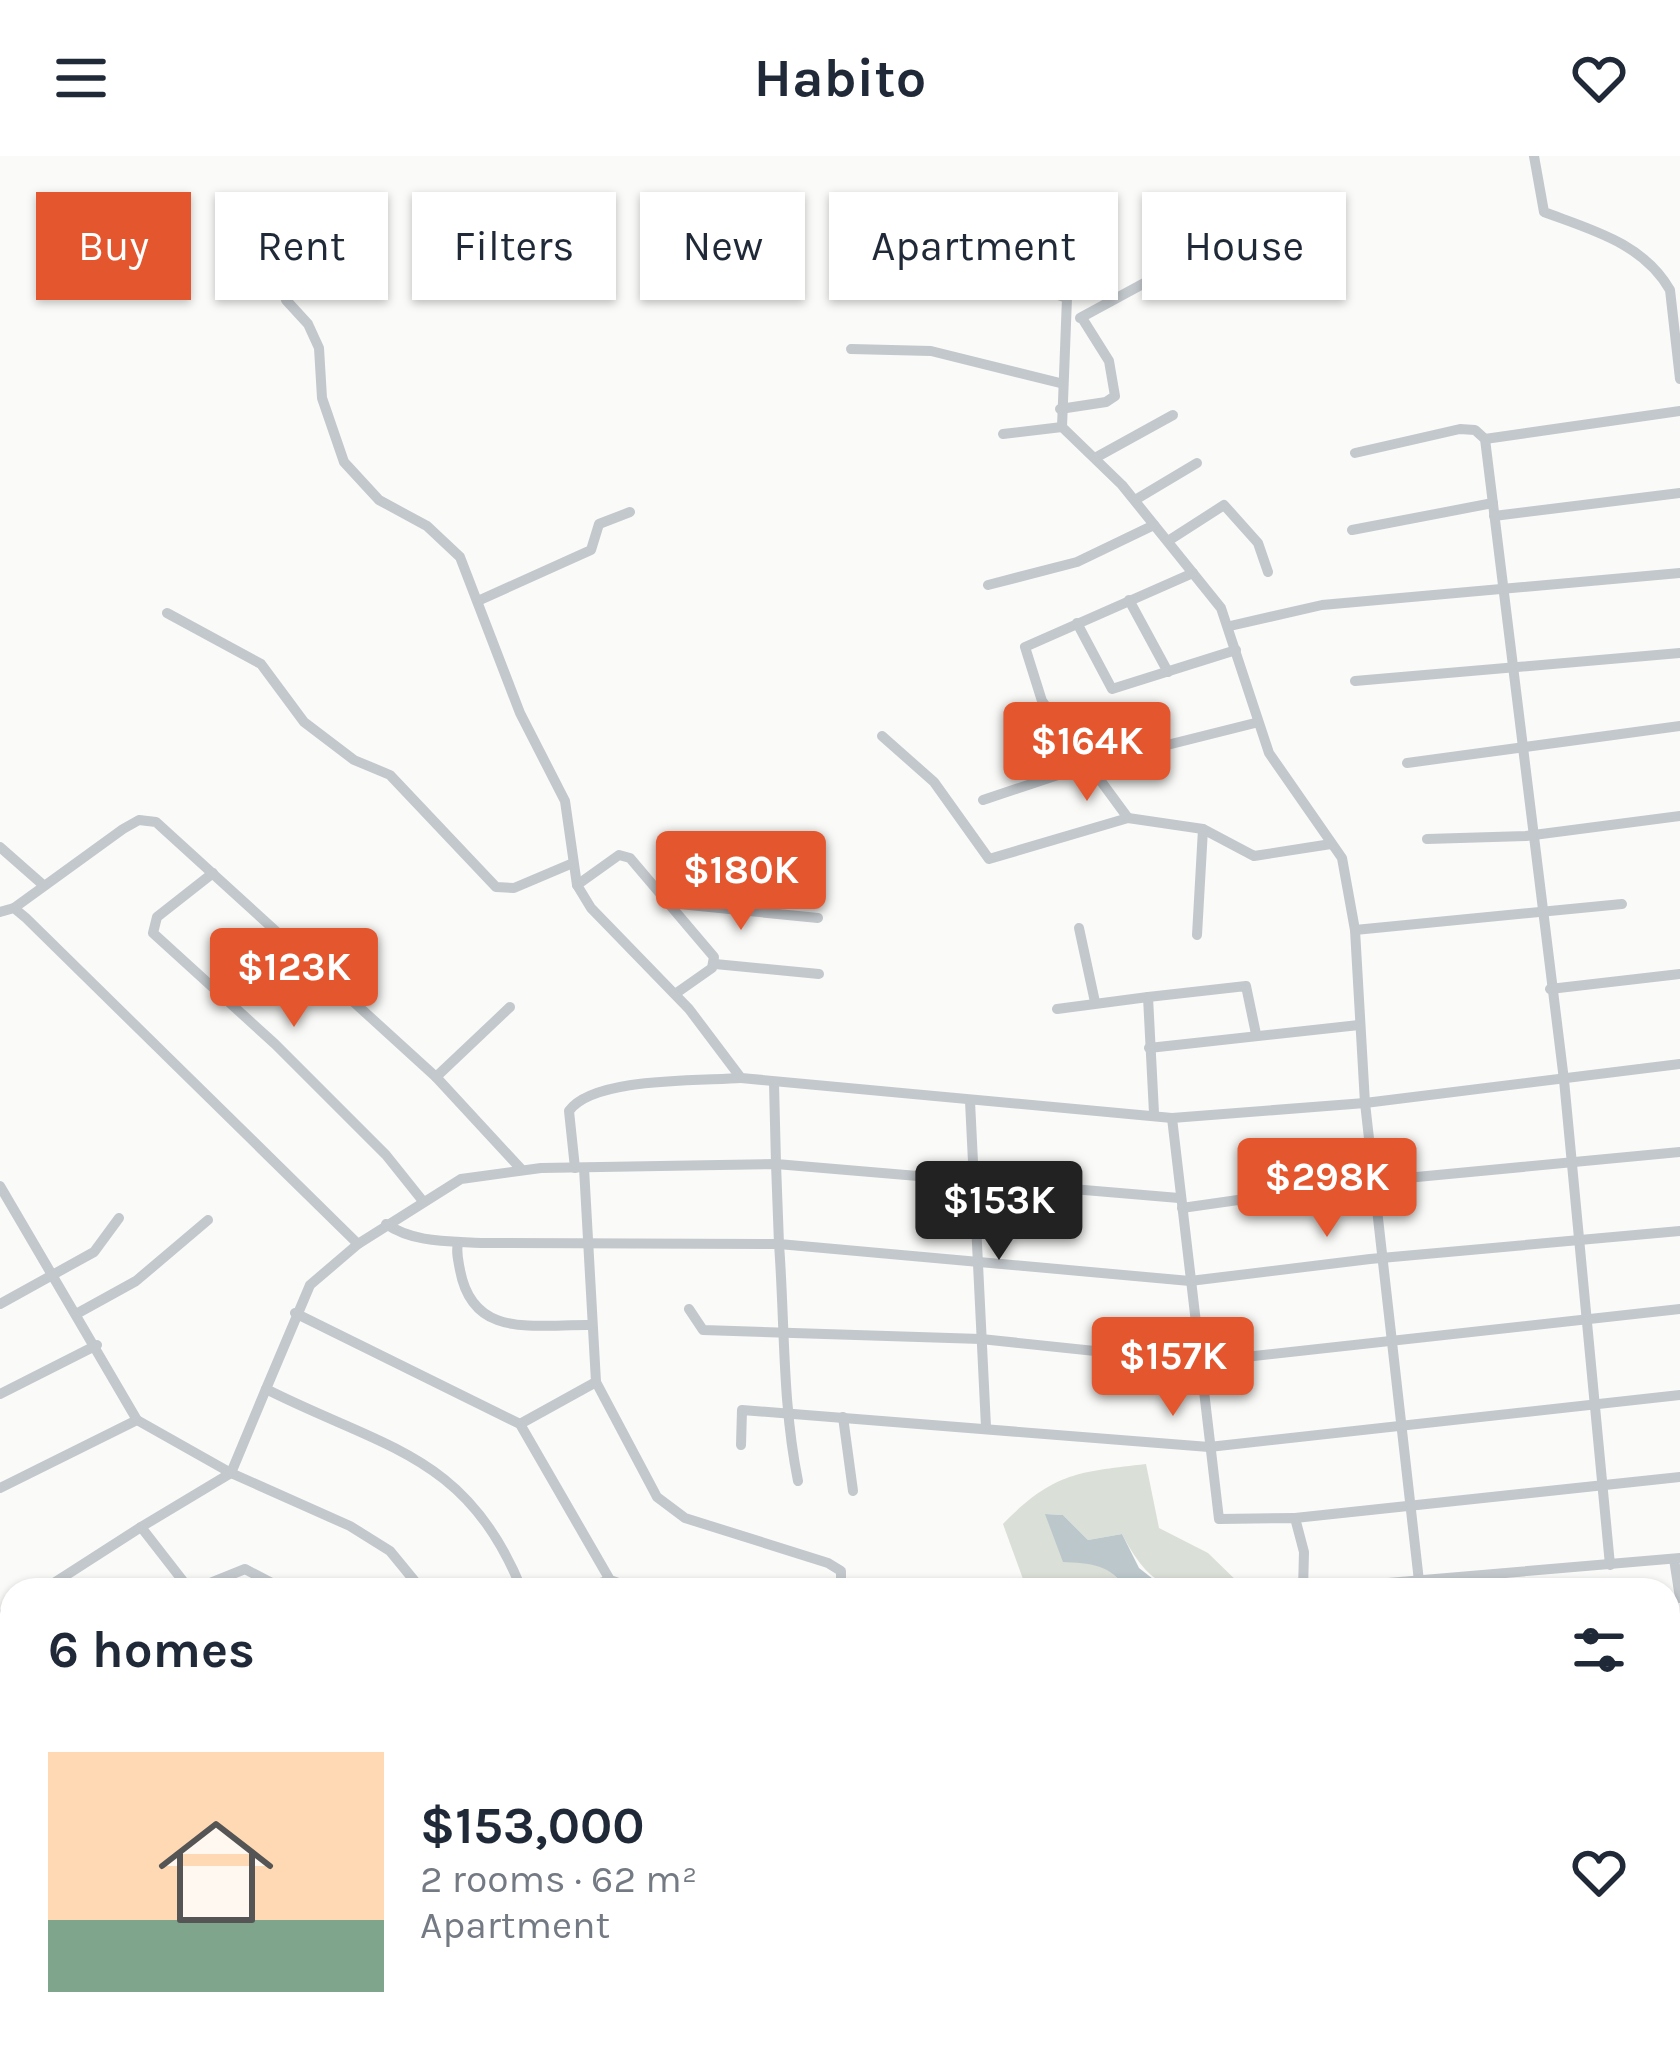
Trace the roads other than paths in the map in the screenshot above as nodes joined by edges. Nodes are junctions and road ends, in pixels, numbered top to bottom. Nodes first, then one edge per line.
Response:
1 (1534, 156) edge
2 (1142, 285) edge
3 (286, 300) edge
4 (1067, 300) edge
5 (1082, 318) junction
6 (1065, 320) junction
7 (851, 349) dead end
8 (1680, 379) edge
9 (1060, 383) junction
10 (1060, 409) junction
11 (1680, 412) edge
12 (1173, 416) dead end
13 (1062, 427) junction
14 (1003, 434) dead end
15 (1485, 439) junction
16 (1355, 453) dead end
17 (1095, 458) junction
18 (1197, 463) dead end
19 (1680, 493) edge
20 (1135, 500) junction
21 (1493, 510) junction
22 (631, 512) dead end
23 (1154, 525) junction
24 (1352, 530) dead end
25 (1168, 541) junction
26 (1193, 572) junction
27 (1268, 572) dead end
28 (1680, 573) edge
29 (988, 585) dead end
30 (1502, 586) junction
31 (480, 600) junction
32 (1130, 600) junction
33 (166, 613) dead end
34 (1077, 622) junction
35 (1230, 626) junction
36 (1236, 650) junction
37 (1680, 653) edge
38 (1512, 668) junction
39 (1168, 672) junction
40 (1355, 681) dead end
41 (1255, 723) junction
42 (1680, 726) edge
43 (882, 736) dead end
44 (1521, 744) junction
45 (1407, 763) dead end
46 (1091, 764) junction
47 (983, 800) dead end
48 (1680, 817) edge
49 (1128, 818) junction
50 (1203, 829) junction
51 (1531, 835) junction
52 (1427, 839) dead end
53 (1331, 844) junction
54 (0, 847) edge
55 (573, 862) junction
56 (213, 873) junction
57 (41, 884) junction
58 (577, 885) junction
59 (668, 903) junction
60 (1622, 904) dead end
61 (14, 908) junction
62 (1542, 909) junction
63 (0, 913) edge
64 (818, 918) dead end
65 (1079, 928) dead end
66 (1354, 930) junction
67 (1197, 935) dead end
68 (715, 964) junction
69 (818, 974) dead end
70 (1680, 974) edge
71 (1550, 989) junction
72 (675, 994) junction
73 (1148, 997) junction
74 (1095, 1002) junction
75 (510, 1007) dead end
76 (1057, 1009) dead end
77 (1360, 1024) junction
78 (1256, 1034) junction
79 (1149, 1048) junction
80 (1680, 1064) edge
81 (436, 1077) junction
82 (741, 1078) junction
83 (1564, 1080) junction
84 (774, 1082) junction
85 (970, 1101) junction
86 (1365, 1103) junction
87 (1154, 1112) junction
88 (1172, 1118) junction
89 (1680, 1152) edge
90 (776, 1164) junction
91 (1570, 1164) junction
92 (580, 1168) junction
93 (521, 1169) junction
94 (972, 1180) junction
95 (1376, 1181) junction
96 (0, 1186) edge
97 (422, 1200) junction
98 (1180, 1203) junction
99 (13, 1204) junction
100 (0, 1211) edge
101 (118, 1218) dead end
102 (208, 1220) dead end
103 (386, 1224) junction
104 (1680, 1231) edge
105 (1579, 1241) junction
106 (458, 1242) junction
107 (358, 1244) junction
108 (778, 1244) junction
109 (591, 1247) junction
110 (1382, 1257) junction
111 (976, 1264) junction
112 (55, 1275) junction
113 (1190, 1281) junction
114 (0, 1304) edge
115 (689, 1309) dead end
116 (1680, 1309) edge
117 (78, 1313) junction
118 (295, 1313) junction
119 (1586, 1319) junction
120 (592, 1325) junction
121 (786, 1330) junction
122 (980, 1339) junction
123 (1394, 1342) junction
124 (97, 1345) junction
125 (1200, 1362) junction
126 (596, 1382) junction
127 (266, 1389) junction
128 (0, 1394) edge
129 (1680, 1395) edge
130 (1594, 1402) junction
131 (784, 1413) junction
132 (843, 1418) junction
133 (137, 1420) junction
134 (520, 1424) junction
135 (1402, 1425) junction
136 (986, 1427) junction
137 (741, 1445) dead end
138 (1209, 1447) junction
139 (231, 1473) junction
140 (1680, 1477) edge
141 (798, 1480) dead end
142 (1603, 1487) junction
143 (0, 1488) edge
144 (854, 1491) dead end
145 (1413, 1504) junction
146 (1295, 1518) junction
147 (141, 1527) junction
148 (1677, 1558) edge
149 (1610, 1565) junction
150 (62, 1578) edge
151 (182, 1578) edge
152 (224, 1578) edge
153 (261, 1578) edge
154 (412, 1578) edge
155 (517, 1578) edge
156 (609, 1578) edge
157 (841, 1578) edge
158 (1304, 1578) edge
159 (1419, 1578) edge
160 (1498, 1578) edge

1 - 8 street
2 - 5 street
3 - 31 street
4 - 6 street
5 - 6 street
5 - 10 street
6 - 9 street
7 - 9 street
9 - 10 street
10 - 13 street
11 - 15 street
12 - 17 street
13 - 14 street
13 - 17 street
15 - 16 street
15 - 21 street
17 - 20 street
18 - 20 street
19 - 21 street
20 - 23 street
21 - 24 street
21 - 30 street
22 - 31 street
23 - 25 street
23 - 29 street
25 - 26 street
25 - 27 street
26 - 32 street
26 - 35 street
28 - 30 street
30 - 35 street
30 - 38 street
31 - 55 street
32 - 34 street
32 - 39 street
33 - 55 street
34 - 39 street
34 - 46 street
35 - 36 street
36 - 39 street
36 - 41 street
37 - 38 street
38 - 40 street
38 - 44 street
41 - 46 street
41 - 53 street
42 - 44 street
43 - 49 street
44 - 45 street
44 - 51 street
46 - 47 street
46 - 49 street
48 - 51 street
49 - 50 street
50 - 53 street
50 - 67 street
51 - 52 street
51 - 62 street
53 - 66 street
54 - 57 street
55 - 58 street
56 - 57 street
56 - 81 street
56 - 97 street
57 - 61 street
58 - 59 street
58 - 72 street
59 - 64 street
59 - 68 street
60 - 62 street
61 - 63 street
61 - 107 street
62 - 66 street
62 - 71 street
65 - 74 street
66 - 77 street
68 - 69 street
68 - 72 street
70 - 71 street
71 - 83 street
72 - 82 street
73 - 74 street
73 - 78 street
73 - 79 street
74 - 76 street
75 - 81 street
77 - 78 street
77 - 86 street
78 - 79 street
79 - 87 street
80 - 83 street
81 - 93 street
82 - 84 street
82 - 92 street
83 - 86 street
83 - 91 street
84 - 85 street
84 - 90 street
85 - 87 street
85 - 94 street
86 - 88 street
86 - 95 street
87 - 88 street
88 - 98 street
89 - 91 street
90 - 92 street
90 - 94 street
90 - 108 street
91 - 95 street
91 - 105 street
92 - 93 street
92 - 109 street
93 - 97 street
94 - 98 street
94 - 111 street
95 - 98 street
95 - 110 street
96 - 99 street
97 - 103 street
98 - 113 street
99 - 100 street
99 - 112 street
101 - 112 street
102 - 117 street
103 - 106 street
103 - 107 street
104 - 105 street
105 - 110 street
105 - 119 street
106 - 109 street
106 - 120 street
107 - 118 street
108 - 109 street
108 - 111 street
108 - 121 street
109 - 120 street
110 - 113 street
110 - 123 street
111 - 113 street
111 - 122 street
112 - 114 street
112 - 117 street
113 - 125 street
115 - 121 street
116 - 119 street
117 - 124 street
118 - 127 street
118 - 134 street
119 - 123 street
119 - 130 street
120 - 126 street
121 - 122 street
121 - 131 street
122 - 125 street
122 - 136 street
123 - 125 street
123 - 135 street
124 - 128 street
124 - 133 street
125 - 138 street
126 - 134 street
126 - 157 street
127 - 139 street
127 - 155 street
129 - 130 street
130 - 135 street
130 - 142 street
131 - 132 street
131 - 137 street
131 - 141 street
132 - 136 street
132 - 144 street
133 - 139 street
133 - 143 street
134 - 156 street
135 - 138 street
135 - 145 street
136 - 138 street
138 - 146 street
139 - 147 street
139 - 154 street
140 - 142 street
142 - 145 street
142 - 149 street
145 - 146 street
145 - 159 street
146 - 158 street
147 - 150 street
147 - 151 street
148 - 149 street
149 - 160 street
152 - 153 street

